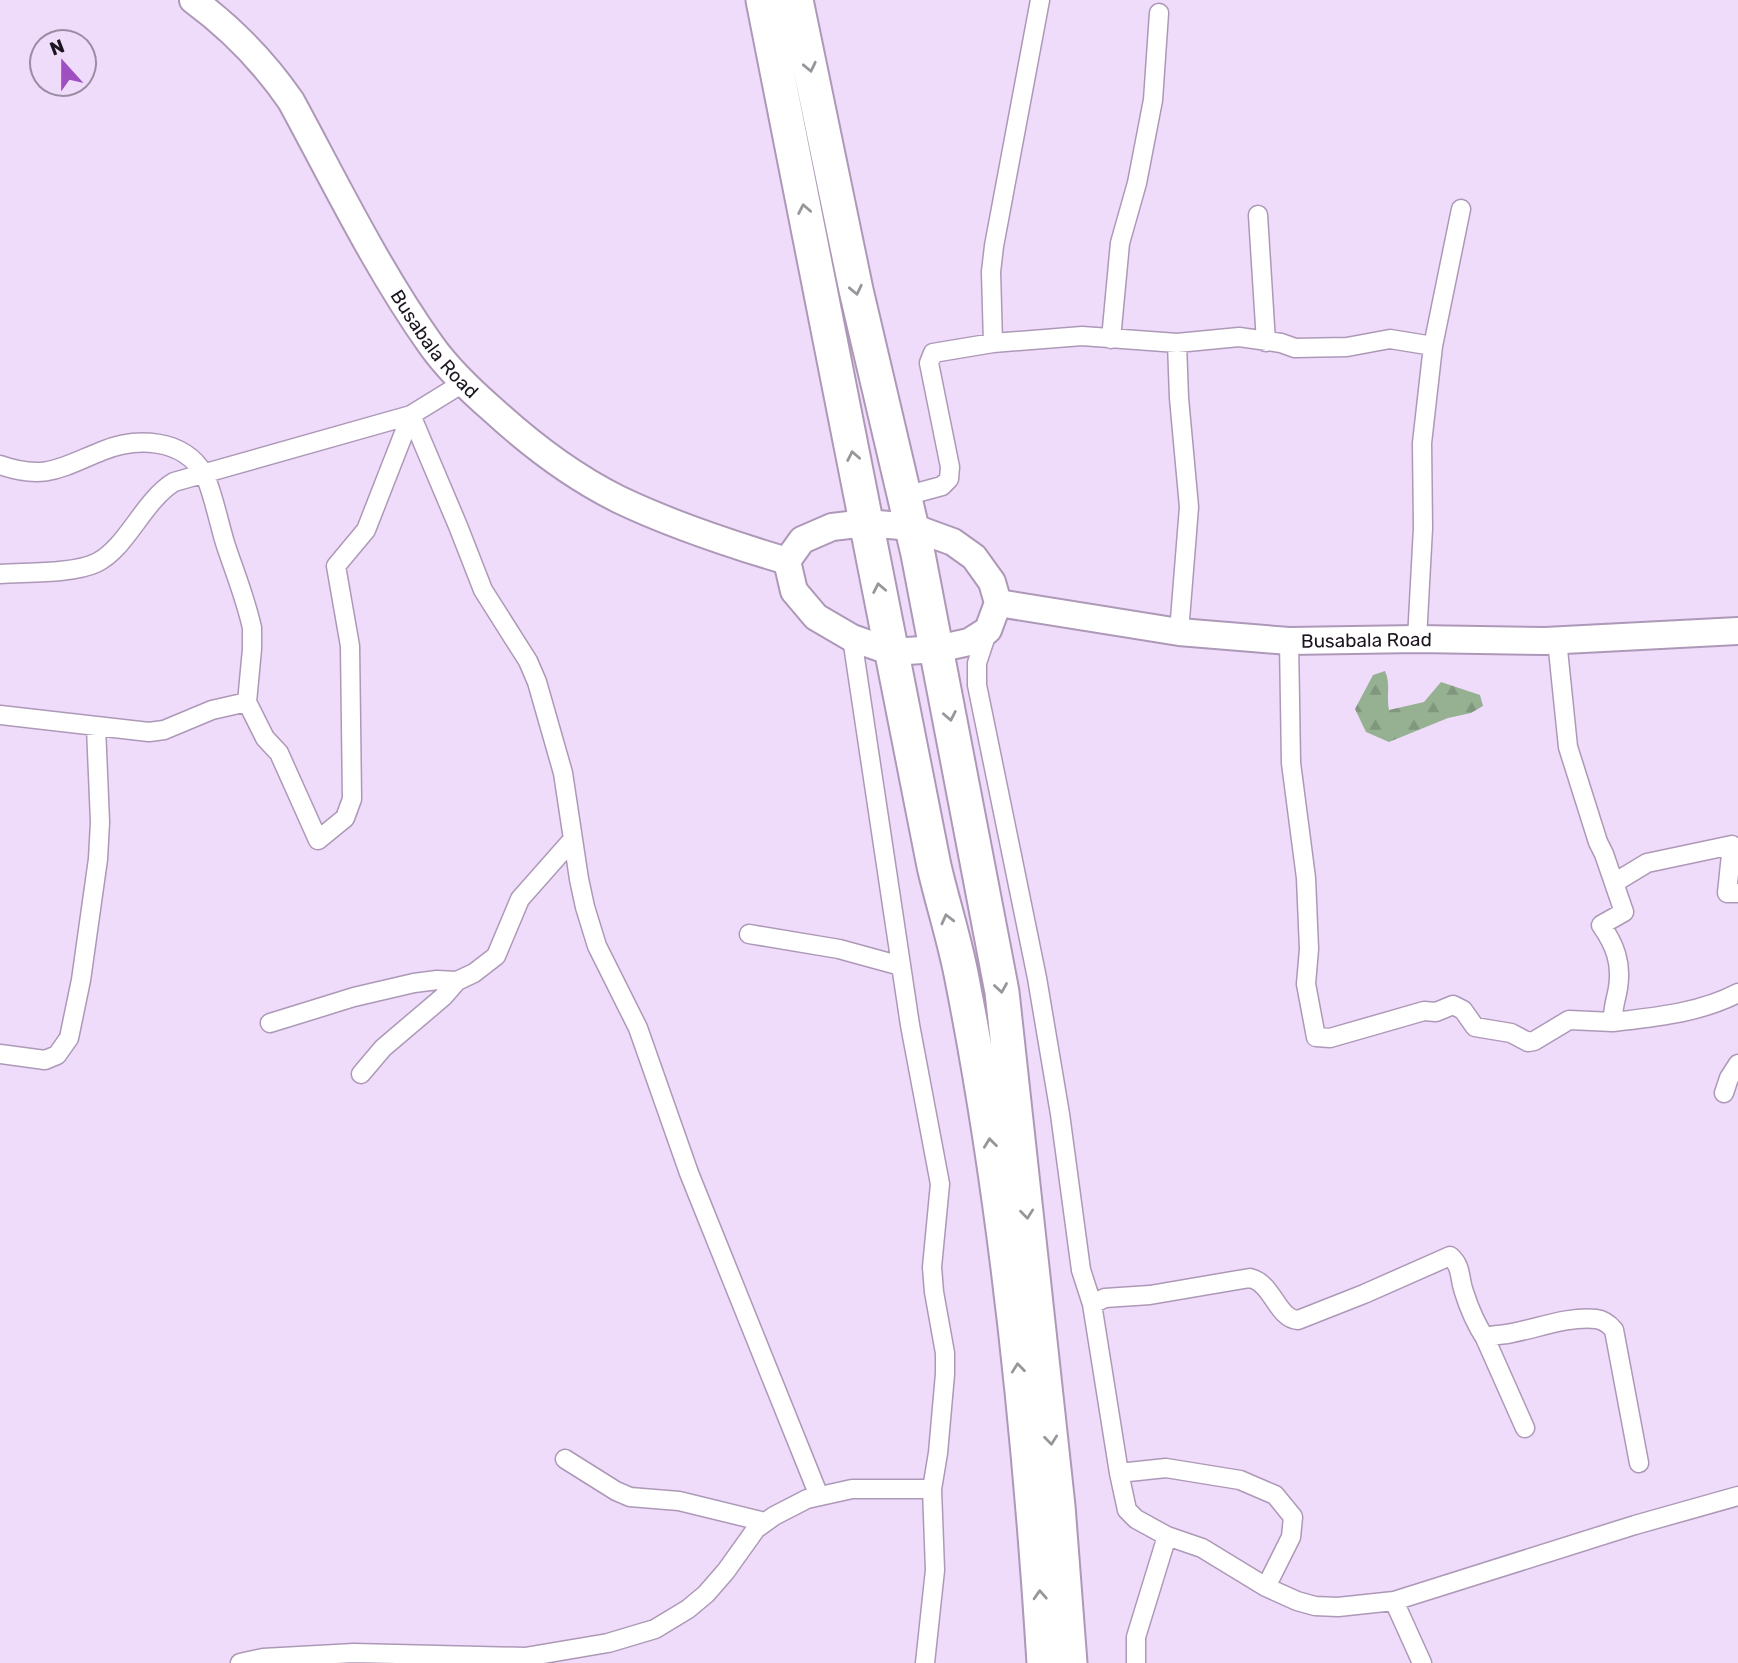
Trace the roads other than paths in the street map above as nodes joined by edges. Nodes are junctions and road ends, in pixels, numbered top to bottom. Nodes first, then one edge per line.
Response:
1 (192, 0) edge
2 (763, 0) edge
3 (796, 0) edge
4 (1040, 0) edge
5 (1159, 13) dead end
6 (1461, 209) dead end
7 (1258, 215) dead end
8 (1111, 339) junction
9 (1266, 342) junction
10 (993, 343) junction
11 (1177, 343) junction
12 (1433, 346) junction
13 (463, 383) junction
14 (411, 415) junction
15 (0, 465) edge
16 (203, 473) junction
17 (908, 512) junction
18 (866, 523) junction
19 (787, 561) junction
20 (0, 574) edge
21 (998, 603) junction
22 (988, 630) junction
23 (1738, 631) edge
24 (1178, 632) junction
25 (852, 638) junction
26 (1417, 639) junction
27 (1557, 640) junction
28 (1289, 641) junction
29 (937, 649) junction
30 (892, 652) junction
31 (247, 702) junction
32 (0, 715) edge
33 (96, 727) junction
34 (573, 839) junction
35 (1614, 883) junction
36 (1738, 893) edge
37 (749, 934) dead end
38 (901, 966) junction
39 (457, 981) junction
40 (1738, 993) edge
41 (1613, 1022) junction
42 (270, 1023) dead end
43 (0, 1054) edge
44 (1738, 1064) edge
45 (361, 1074) dead end
46 (1724, 1093) dead end
47 (1092, 1304) junction
48 (1485, 1338) junction
49 (1525, 1428) dead end
50 (565, 1459) dead end
51 (1639, 1463) dead end
52 (1119, 1473) junction
53 (932, 1489) junction
54 (818, 1496) junction
55 (1738, 1496) edge
56 (765, 1522) junction
57 (1167, 1536) junction
58 (1266, 1587) junction
59 (1394, 1601) junction
60 (240, 1663) edge
61 (925, 1663) edge
62 (1044, 1663) edge
63 (1070, 1663) edge
64 (1136, 1663) edge
65 (1422, 1663) edge

1 - 13 street, Busabala Road
18 -> 2 highway
3 -> 17 highway
4 - 10 street
5 - 8 street
6 - 12 street
7 - 9 street
8 - 10 street
8 - 11 street
9 - 11 street
9 - 12 street
10 - 17 street
11 - 24 street
12 - 26 street
13 - 14 street
13 - 19 street, Busabala Road
14 - 16 street
14 - 31 street
14 - 34 street
15 - 16 street
16 - 20 street
16 - 31 street
17 - 18 street
17 - 21 street
17 - 29 highway
18 - 19 street
30 -> 18 highway
19 - 25 street
21 - 22 street
21 - 24 street, Busabala Road
22 - 29 street
22 - 47 street
23 - 27 street, Busabala Road
24 - 28 street, Busabala Road
25 - 30 street
25 - 38 street
26 - 27 street, Busabala Road
26 - 28 street, Busabala Road
27 - 35 street
28 - 41 street
29 - 30 street
29 -> 63 highway
62 -> 30 highway
31 - 33 street
32 - 33 street
33 - 43 street
34 - 39 street
34 - 54 street
35 - 36 street
35 - 41 street
37 - 38 street
38 - 53 street
39 - 42 street
39 - 45 street
40 - 41 street
44 - 46 street
47 - 48 street
47 - 52 street
48 - 49 street
48 - 51 street
50 - 56 street
52 - 57 street
52 - 58 street
53 - 54 street
53 - 61 street
54 - 56 street
55 - 59 street
56 - 60 street
57 - 58 street
57 - 64 street
58 - 59 street
59 - 65 street

